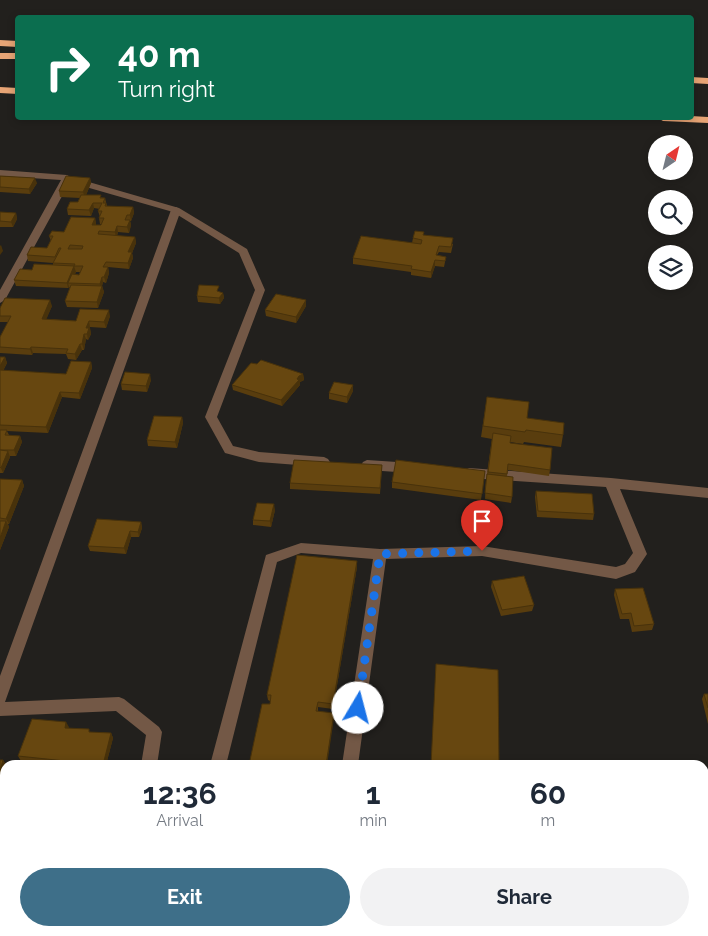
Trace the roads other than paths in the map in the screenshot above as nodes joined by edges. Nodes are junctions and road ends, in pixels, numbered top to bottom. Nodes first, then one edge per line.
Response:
1 (0, 43) edge
2 (15, 44) edge
3 (0, 56) edge
4 (15, 56) edge
5 (694, 80) edge
6 (708, 81) edge
7 (0, 90) edge
8 (15, 91) edge
9 (694, 119) edge
10 (708, 120) edge
11 (0, 173) edge
12 (67, 178) junction
13 (176, 210) junction
14 (0, 300) edge
15 (337, 463) edge
16 (357, 464) edge
17 (425, 469) edge
18 (455, 472) edge
19 (611, 483) junction
20 (708, 493) edge
21 (380, 554) junction
22 (0, 696) edge
23 (0, 709) edge
24 (150, 760) edge
25 (219, 760) edge
26 (351, 760) edge

1 - 2 highway
3 - 4 highway
5 - 6 highway
7 - 8 highway
9 - 10 highway
11 - 12 street
12 - 13 street
12 - 14 street
13 - 15 street
13 - 22 street
16 - 17 street
18 - 19 street
19 - 20 street
19 - 21 street
21 - 25 street
21 - 26 street
23 - 24 street

